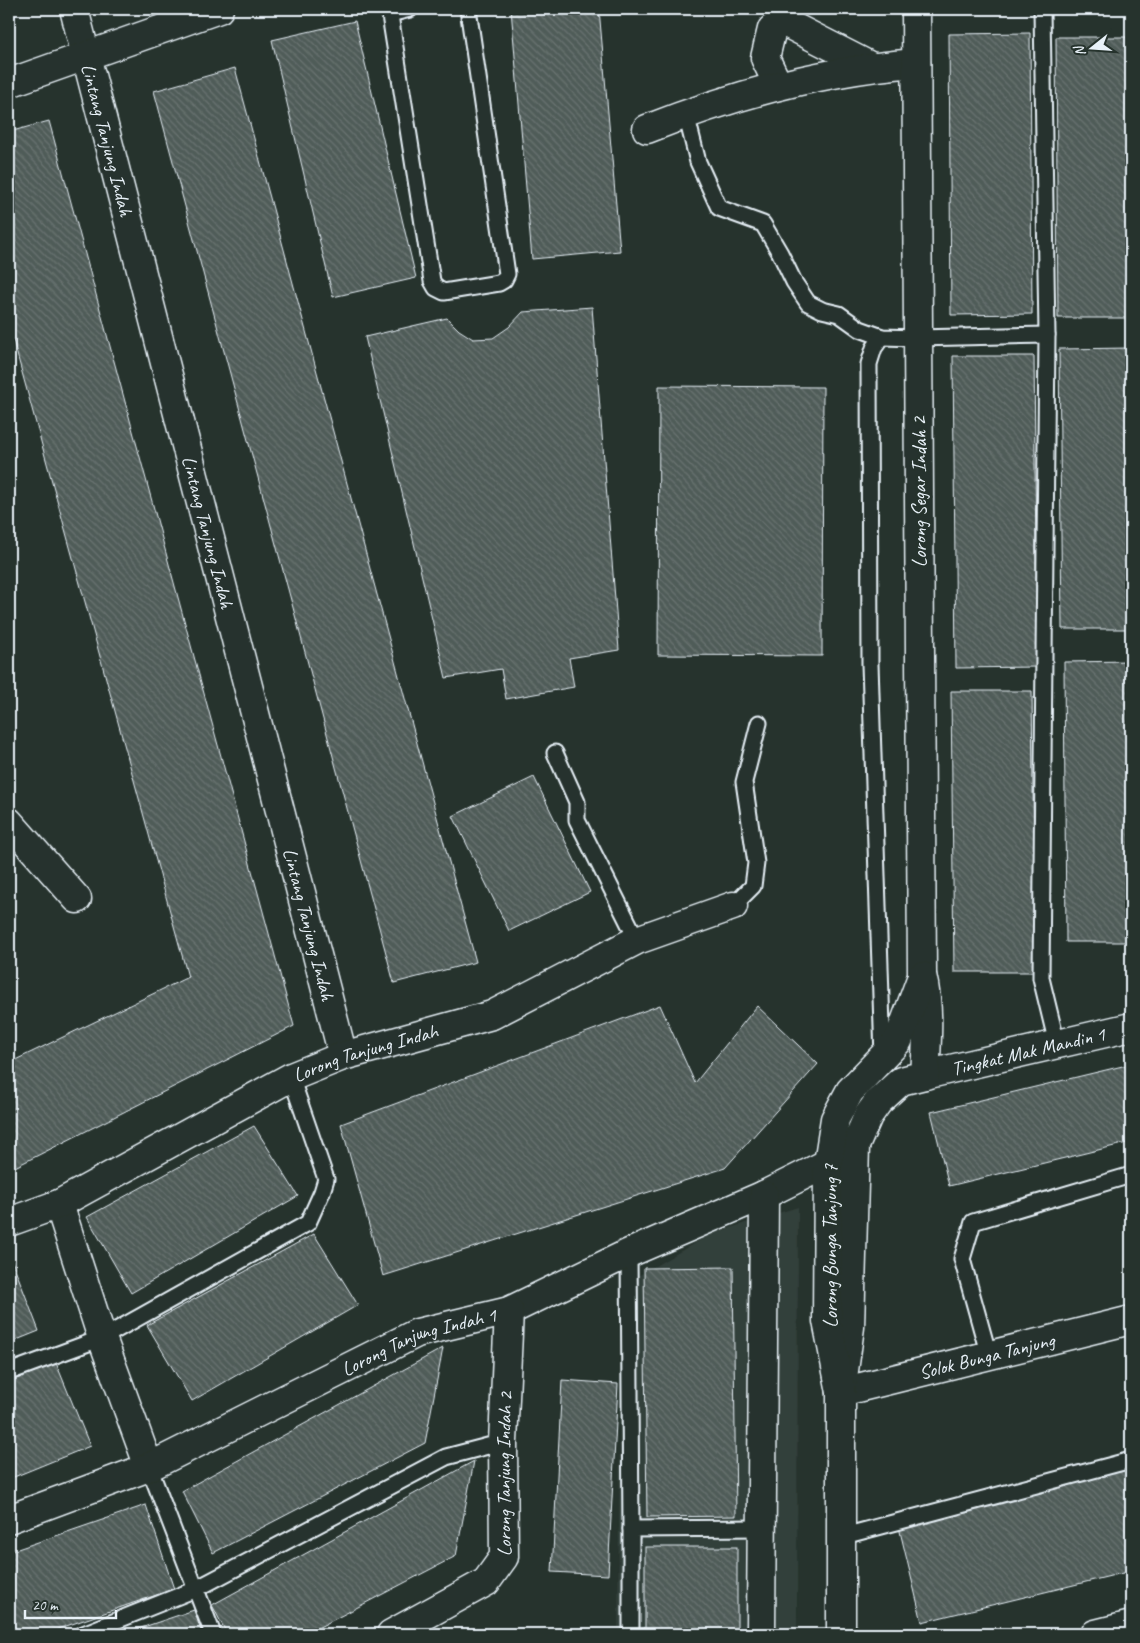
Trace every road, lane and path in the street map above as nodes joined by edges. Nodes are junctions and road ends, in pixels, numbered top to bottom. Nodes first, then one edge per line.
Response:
1 (74, 9) edge
2 (218, 9) edge
3 (410, 9) edge
4 (468, 9) edge
5 (916, 9) edge
6 (1042, 9) edge
7 (390, 12) edge
8 (86, 55) junction
9 (916, 63) junction
10 (870, 66) junction
11 (9, 83) edge
12 (778, 85) junction
13 (686, 114) junction
14 (647, 129) dead end
15 (1047, 335) junction
16 (882, 337) junction
17 (918, 338) junction
18 (759, 723) dead end
19 (554, 753) dead end
20 (9, 822) edge
21 (77, 899) dead end
22 (733, 906) joint
23 (636, 940) junction
24 (922, 975) junction
25 (1131, 1026) edge
26 (1057, 1044) junction
27 (343, 1056) junction
28 (883, 1059) junction
29 (925, 1075) junction
30 (291, 1077) junction
31 (828, 1163) junction
32 (1131, 1175) edge
33 (764, 1196) junction
34 (59, 1204) junction
35 (9, 1222) edge
36 (629, 1253) junction
37 (509, 1311) junction
38 (1131, 1320) edge
39 (102, 1338) junction
40 (989, 1356) junction
41 (9, 1372) edge
42 (841, 1392) junction
43 (503, 1442) junction
44 (1131, 1460) edge
45 (149, 1467) junction
46 (9, 1518) edge
47 (761, 1528) junction
48 (631, 1529) junction
49 (840, 1537) junction
50 (196, 1590) junction
51 (1131, 1625) edge
52 (83, 1634) edge
53 (213, 1634) edge
54 (391, 1634) edge
55 (631, 1634) edge
56 (761, 1634) edge
57 (841, 1634) edge
58 (1095, 1634) edge

1 - 8 street, Lintang Tanjung Indah
2 - 8 street
3 - 7 lane
4 - 7 lane
5 - 9 street, Lorong Segar Indah 2
6 - 15 lane
8 - 11 street
8 - 27 street, Lintang Tanjung Indah
9 - 10 street
9 - 17 street, Lorong Segar Indah 2
10 - 12 street
10 - 12 street
12 - 13 street
13 - 14 street
13 - 16 lane
15 - 17 lane
15 - 26 lane
16 - 17 lane
16 - 28 lane
17 - 24 street, Lorong Segar Indah 2
18 - 22 lane
19 - 23 lane
20 - 21 street
22 - 23 street, Lorong Tanjung Indah
23 - 27 street, Lorong Tanjung Indah
24 - 28 street, Lorong Bunga Tanjung 7
24 - 29 street
25 - 26 street, Tingkat Mak Mandin 1
26 - 29 street, Tingkat Mak Mandin 1
27 - 30 street, Lorong Tanjung Indah
28 - 31 street, Lorong Bunga Tanjung 7
29 - 42 street, Tingkat Mak Mandin 1
30 - 34 street, Lorong Tanjung Indah
30 - 39 lane
31 - 33 street, Lorong Tanjung Indah 1
31 - 42 street, Lorong Bunga Tanjung 7
32 - 40 lane
33 - 36 street, Lorong Tanjung Indah 1
33 - 47 street
34 - 35 street, Lorong Tanjung Indah
34 - 39 street
36 - 37 street, Lorong Tanjung Indah 1
36 - 48 lane
37 - 43 street, Lorong Tanjung Indah 2
37 - 45 street, Lorong Tanjung Indah 1
38 - 40 street, Solok Bunga Tanjung
39 - 41 lane
39 - 45 street
40 - 42 street, Solok Bunga Tanjung
42 - 49 street, Lorong Bunga Tanjung 7
43 - 50 lane
43 - 54 street, Lorong Tanjung Indah 2
44 - 49 lane
45 - 46 street, Lorong Tanjung Indah 1
45 - 50 lane
47 - 48 lane
47 - 56 street
48 - 55 lane
49 - 57 street, Lorong Bunga Tanjung 7
50 - 52 lane
50 - 53 lane
51 - 58 street

